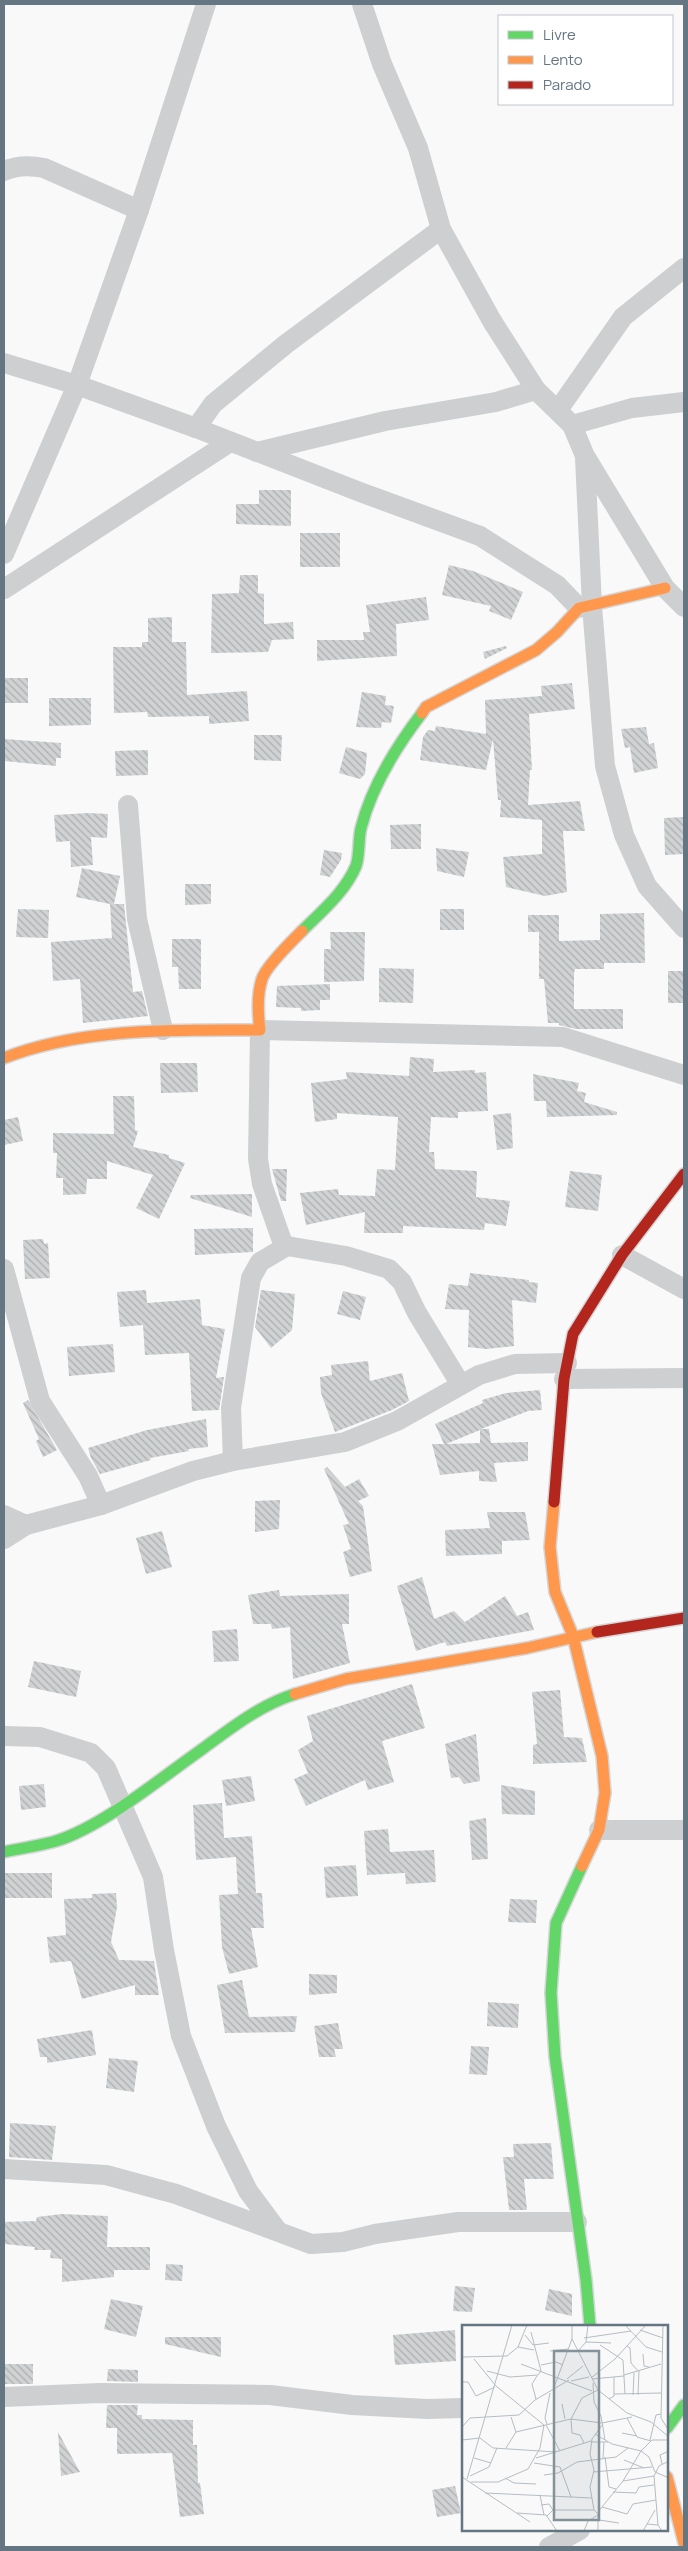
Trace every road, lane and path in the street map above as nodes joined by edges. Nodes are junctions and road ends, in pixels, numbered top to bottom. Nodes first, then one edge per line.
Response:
1 (206, 4) edge
2 (362, 4) edge
3 (4, 172) edge
4 (139, 210) junction
5 (441, 229) junction
6 (684, 268) edge
7 (4, 363) edge
8 (77, 385) junction
9 (536, 390) junction
10 (684, 402) edge
11 (558, 410) junction
12 (572, 425) junction
13 (196, 428) junction
14 (230, 442) junction
15 (256, 452) junction
16 (585, 456) junction
17 (4, 554) edge
18 (665, 588) junction
19 (4, 589) edge
20 (585, 607) junction
21 (684, 607) edge
22 (128, 805) dead end
23 (684, 928) edge
24 (163, 1030) junction
25 (260, 1030) junction
26 (4, 1058) edge
27 (684, 1075) edge
28 (684, 1174) edge
29 (287, 1246) junction
30 (622, 1254) junction
31 (4, 1269) edge
32 (684, 1289) edge
33 (566, 1371) junction
34 (684, 1378) edge
35 (461, 1385) junction
36 (233, 1461) junction
37 (101, 1505) junction
38 (4, 1515) edge
39 (26, 1525) junction
40 (4, 1539) edge
41 (684, 1618) edge
42 (573, 1636) junction
43 (4, 1736) edge
44 (122, 1806) junction
45 (598, 1830) junction
46 (684, 1830) edge
47 (4, 1852) edge
48 (4, 2169) edge
49 (577, 2222) junction
50 (277, 2230) junction
51 (590, 2325) edge
52 (4, 2397) edge
53 (684, 2405) edge
54 (462, 2408) edge
55 (668, 2427) edge
56 (668, 2483) edge
57 (578, 2531) edge
58 (684, 2543) edge
59 (549, 2547) edge

1 - 4 street
2 - 5 street
3 - 4 street
4 - 8 street
5 - 9 street
5 - 13 street
6 - 11 street
7 - 8 street
8 - 13 street
8 - 17 street
9 - 11 street
9 - 15 street
10 - 12 street
11 - 12 street
12 - 16 street
13 - 14 street
14 - 15 street
14 - 19 street
15 - 20 street
16 - 18 street
16 - 20 street
18 - 20 street
18 - 21 street
20 - 23 street
20 - 25 street
22 - 24 street
24 - 25 street
24 - 26 street
25 - 27 street
25 - 29 street
28 - 30 street
29 - 35 street
29 - 36 street
30 - 32 street
30 - 33 street
31 - 37 street
33 - 34 street
33 - 35 street
33 - 42 street
35 - 36 street
36 - 37 street
37 - 39 street
38 - 39 street
39 - 40 street
41 - 42 street
42 - 44 street
42 - 45 street
43 - 44 street
44 - 47 street
44 - 50 street
45 - 46 street
45 - 49 street
48 - 50 street
49 - 50 street
49 - 51 street
52 - 54 street
53 - 55 street
56 - 58 street
57 - 59 street

